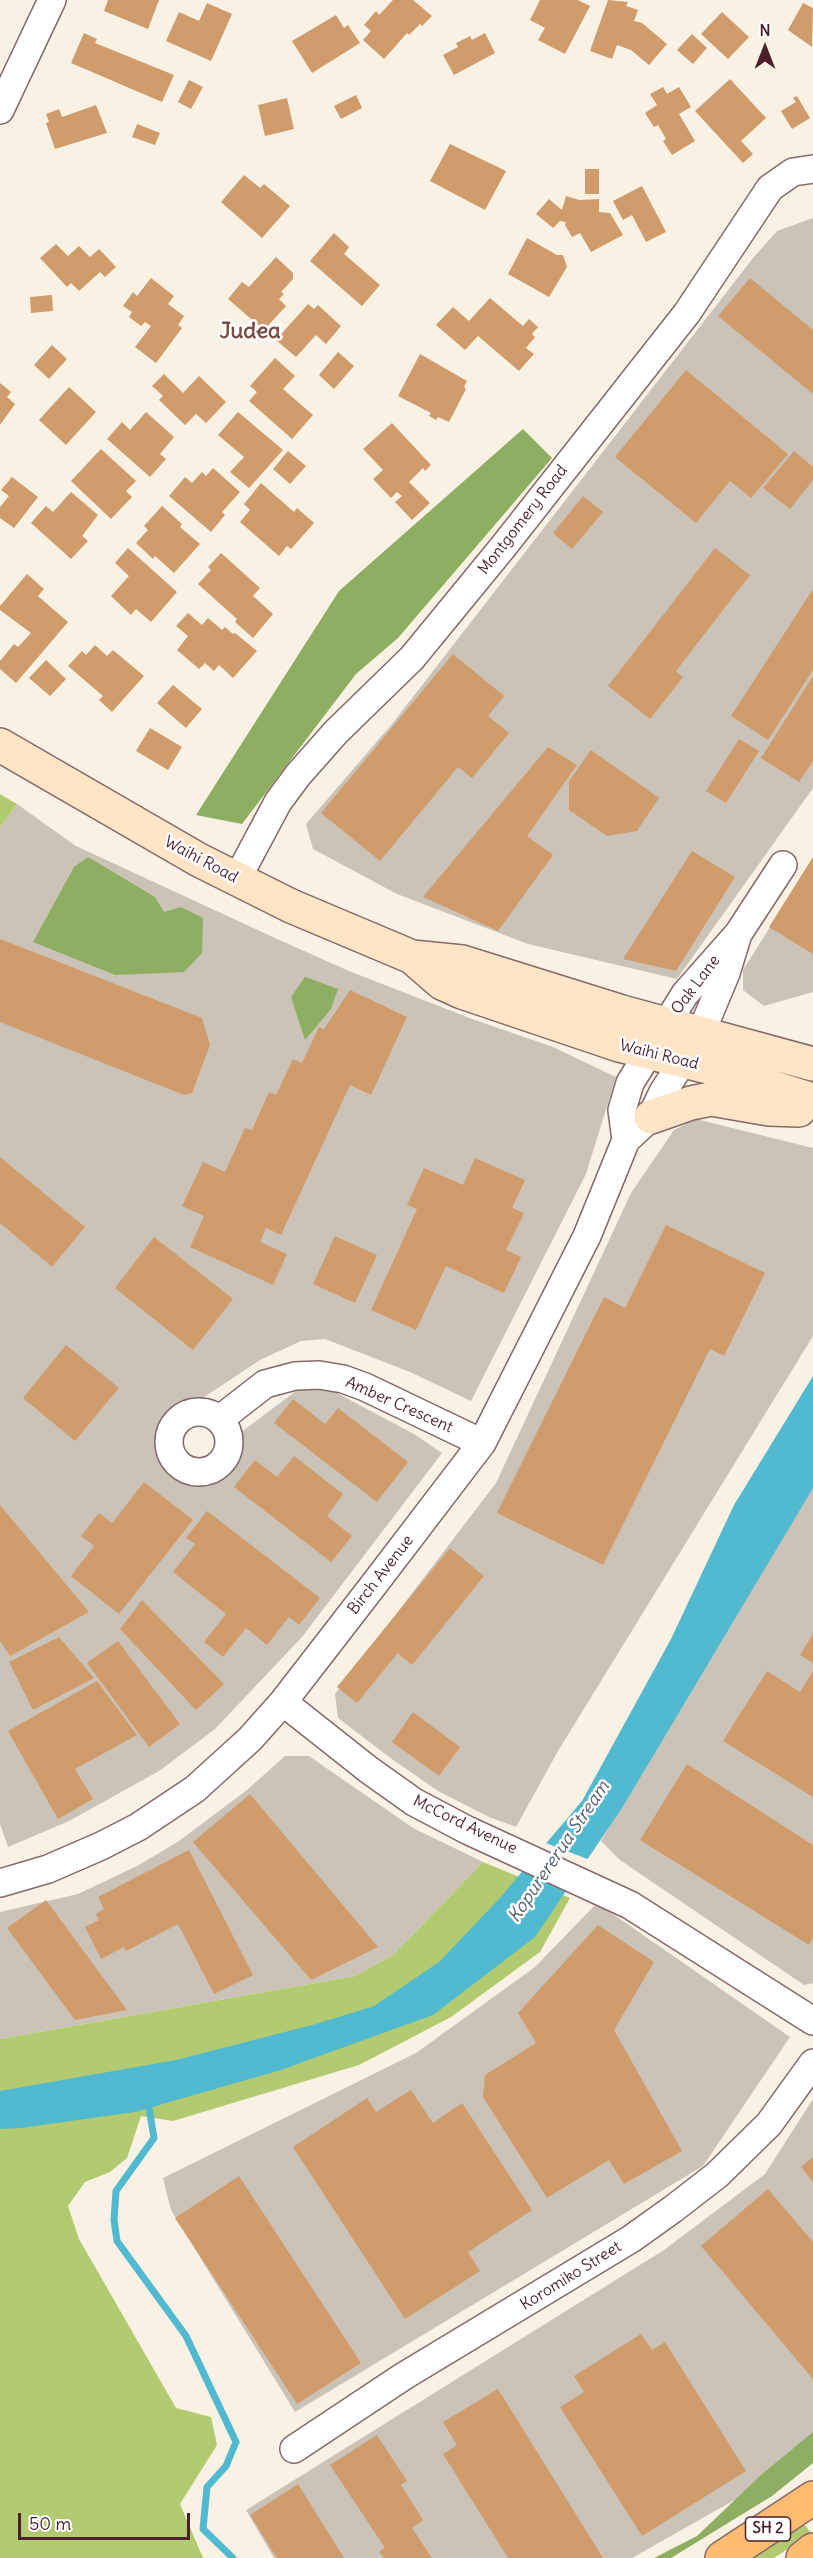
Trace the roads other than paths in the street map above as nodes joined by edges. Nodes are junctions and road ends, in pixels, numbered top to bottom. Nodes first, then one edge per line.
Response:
1 (52, 0) edge
2 (0, 110) edge
3 (813, 169) edge
4 (0, 745) edge
5 (783, 865) dead end
6 (237, 879) junction
7 (738, 934) junction
8 (657, 1038) junction
9 (691, 1047) junction
10 (813, 1064) edge
11 (813, 1100) edge
12 (813, 1110) edge
13 (651, 1117) junction
14 (626, 1140) junction
15 (220, 1419) dead end
16 (482, 1443) junction
17 (283, 1702) junction
18 (0, 1883) edge
19 (813, 2021) edge
20 (813, 2063) edge
21 (294, 2449) dead end
22 (813, 2498) edge
23 (813, 2550) edge
24 (722, 2558) edge
25 (803, 2558) edge

1 - 2 street
3 - 6 street, Montgomery Road
4 - 6 main road, Waihi Road
5 - 7 street, Oak Lane
6 - 8 main road, Waihi Road
7 - 8 street, Oak Lane
7 - 9 street, Oak Lane
8 - 9 main road, Waihi Road
8 - 14 street, Birch Avenue
9 - 10 main road, Waihi Road
9 - 11 main road, Waihi Road
9 - 13 street, Birch Avenue
12 - 13 main road
13 - 14 street, Birch Avenue
14 - 16 street, Birch Avenue
15 - 16 street, Amber Crescent
16 - 17 street, Birch Avenue
17 - 18 street, Birch Avenue
17 - 19 street, McCord Avenue
20 - 21 street, Koromiko Street
22 - 24 highway, SH 2
23 - 25 highway, SH 2

